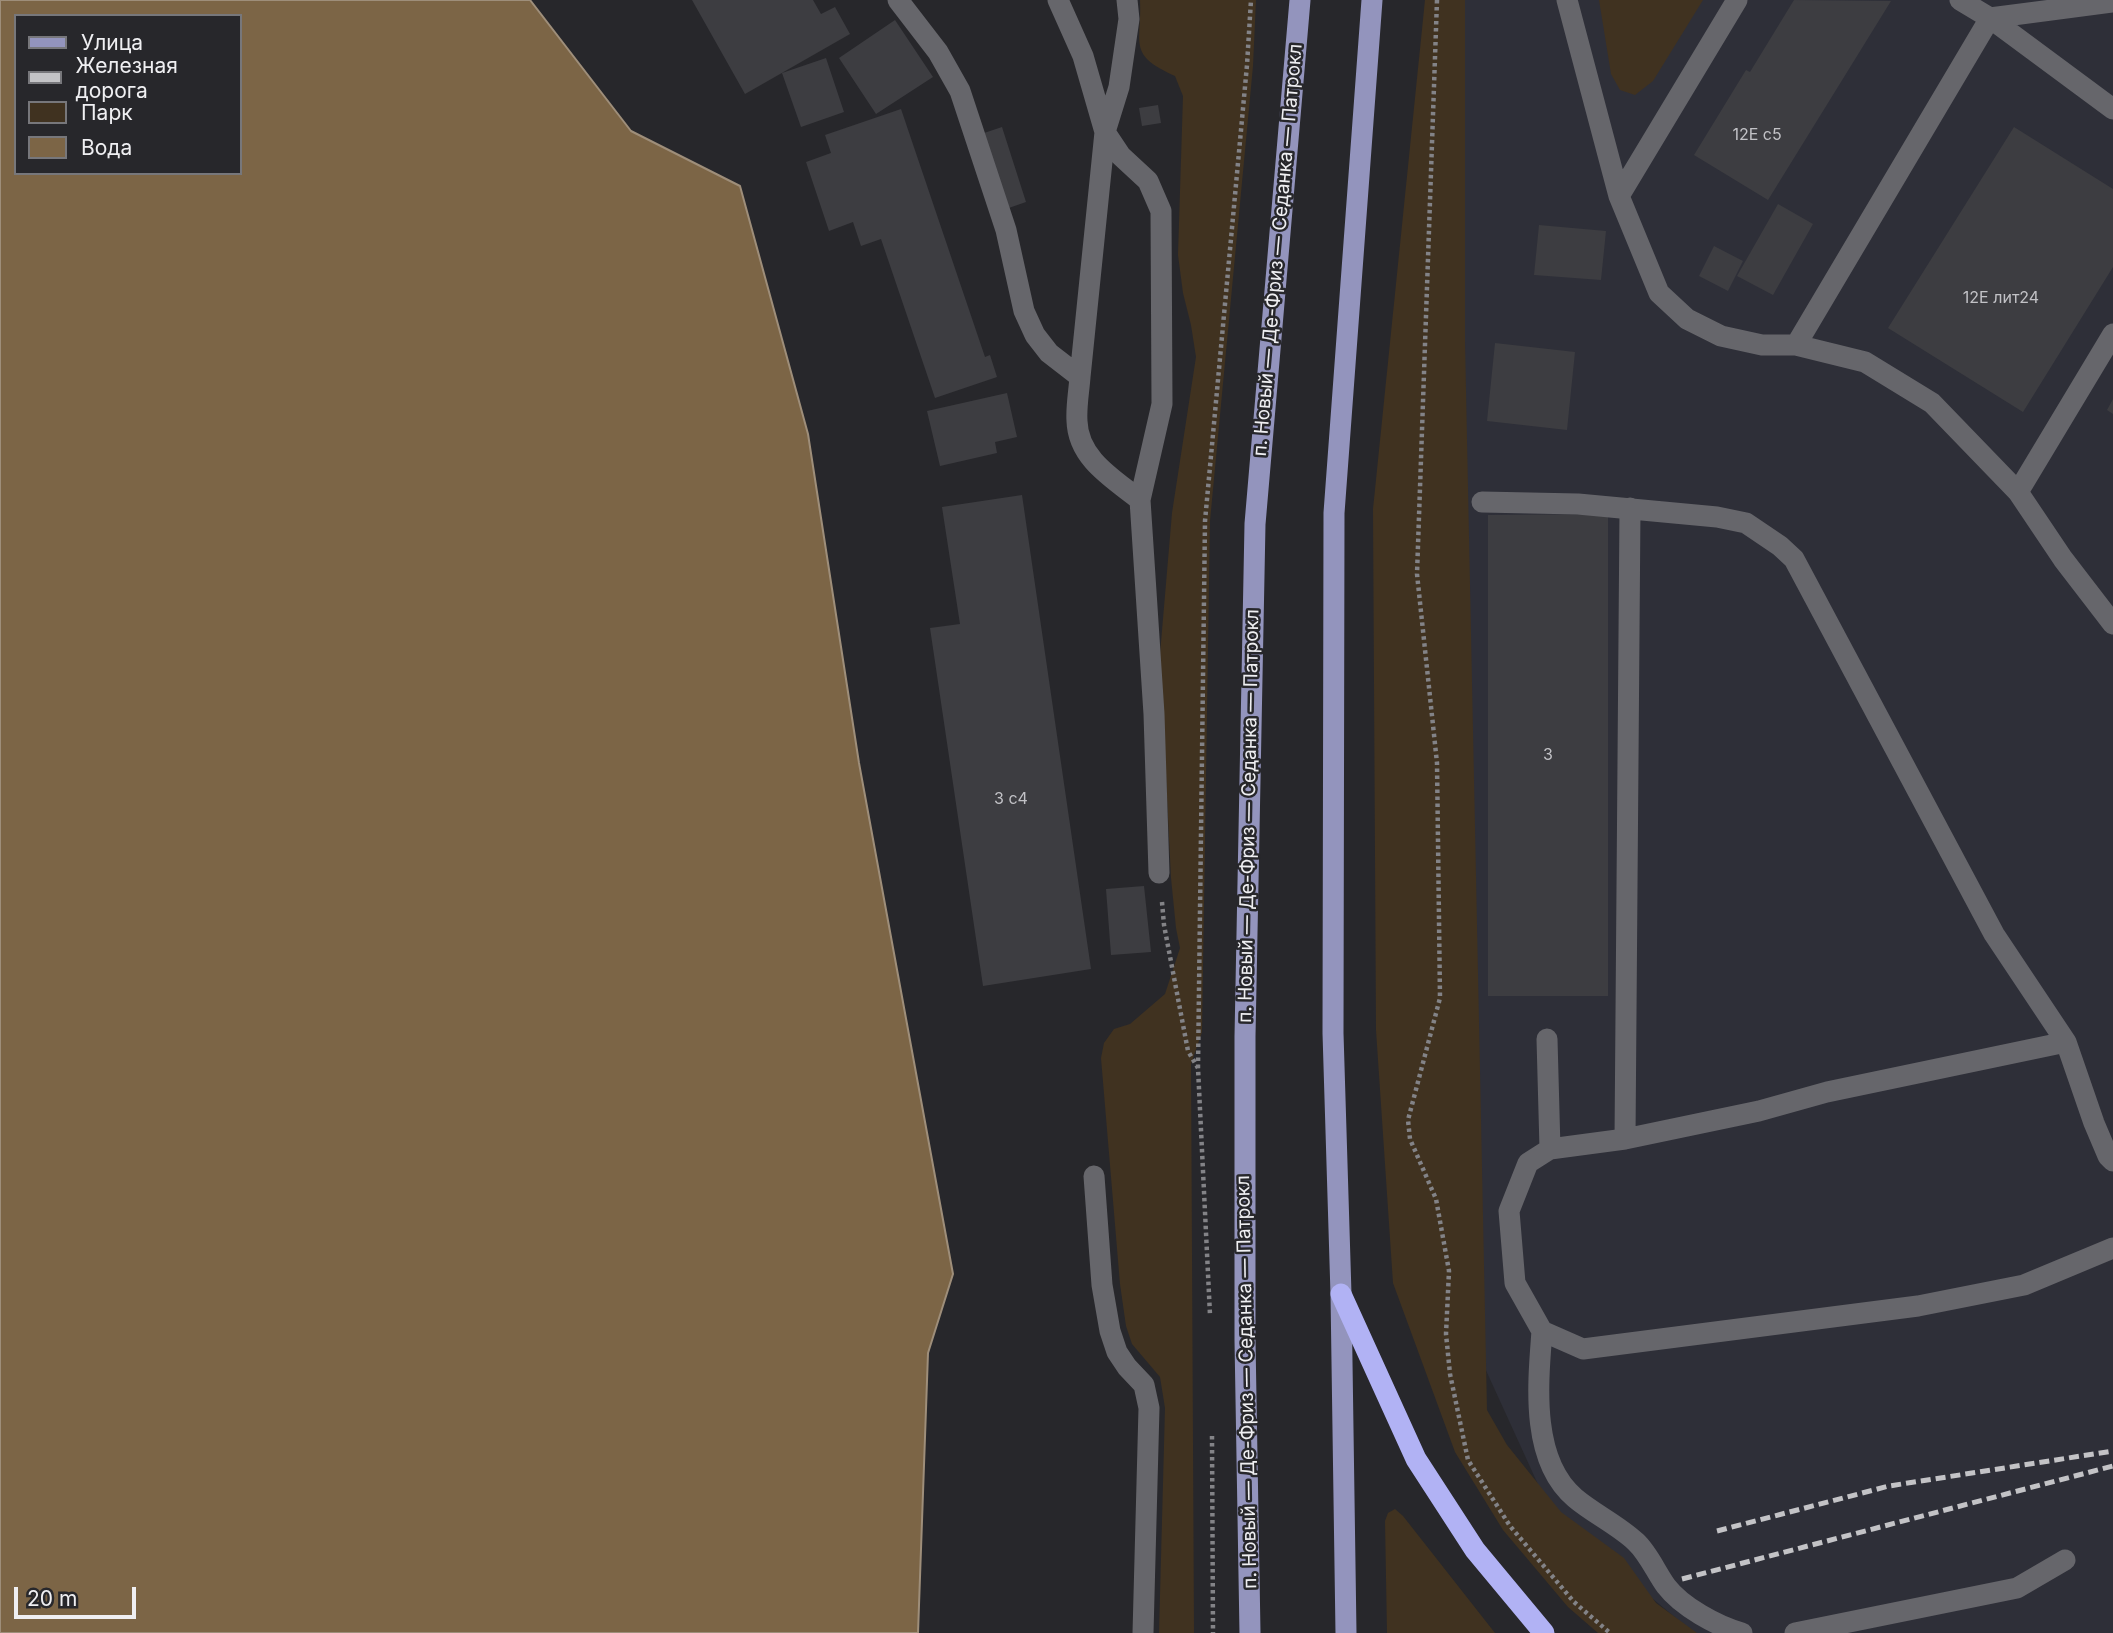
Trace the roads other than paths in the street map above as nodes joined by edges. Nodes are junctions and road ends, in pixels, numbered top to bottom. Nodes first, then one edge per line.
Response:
1 (898, 0) edge
2 (1058, 0) edge
3 (1127, 0) edge
4 (1286, 0) edge
5 (1300, 0) edge
6 (1372, 0) edge
7 (1567, 0) edge
8 (1737, 0) edge
9 (1960, 0) edge
10 (2113, 2) edge
11 (1995, 9) edge
12 (1297, 22) junction
13 (2113, 109) edge
14 (1105, 132) junction
15 (1619, 196) junction
16 (2113, 334) edge
17 (1796, 345) junction
18 (1080, 377) junction
19 (2018, 492) junction
20 (1140, 500) junction
21 (1482, 502) dead end
22 (1630, 508) junction
23 (2113, 624) edge
24 (1159, 873) road end
25 (1547, 1039) dead end
26 (2066, 1042) junction
27 (1625, 1139) junction
28 (1550, 1149) junction
29 (2113, 1161) edge
30 (1094, 1176) dead end
31 (2113, 1248) edge
32 (1341, 1294) junction
33 (1542, 1331) junction
34 (2065, 1560) dead end
35 (1143, 1633) edge
36 (1250, 1633) edge
37 (1346, 1633) edge
38 (1544, 1633) edge
39 (1742, 1633) edge
40 (1795, 1633) edge

1 - 18 lane
2 - 14 lane
3 - 14 lane
4 - 12 lane
5 - 12 main road, п. Новый — Де-Фриз — Седанка — Патрокл
6 - 32 main road
7 - 15 lane
8 - 15 lane
9 - 11 lane
10 - 11 lane
11 - 13 lane
11 - 17 lane
12 - 36 main road, п. Новый — Де-Фриз — Седанка — Патрокл
14 - 18 lane
14 - 20 lane
15 - 17 lane
16 - 19 lane
17 - 19 lane
18 - 20 lane
19 - 23 lane
20 - 24 lane
21 - 22 lane
22 - 26 lane
22 - 27 lane
25 - 28 lane
26 - 27 lane
26 - 29 lane
27 - 28 lane
28 - 33 lane
30 - 35 lane
31 - 33 lane
32 - 37 main road
32 - 38 highway
33 - 39 lane
34 - 40 lane

